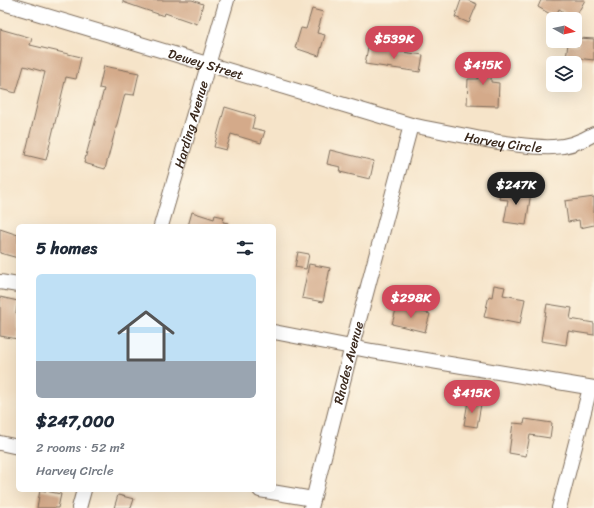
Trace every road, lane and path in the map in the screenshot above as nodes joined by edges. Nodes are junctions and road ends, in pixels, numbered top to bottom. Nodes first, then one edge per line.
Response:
1 (227, 0) edge
2 (0, 2) edge
3 (208, 64) junction
4 (411, 125) junction
5 (594, 134) edge
6 (162, 224) edge
7 (0, 282) edge
8 (16, 285) edge
9 (276, 332) edge
10 (352, 346) junction
11 (592, 388) edge
12 (0, 443) edge
13 (16, 447) edge
14 (83, 492) edge
15 (267, 492) edge
16 (312, 504) edge
17 (79, 508) edge
18 (559, 508) edge

1 - 3 street, Harding Avenue
2 - 3 street, Dewey Street
3 - 4 street, Dewey Street
3 - 6 street, Harding Avenue
4 - 5 street, Harvey Circle
4 - 10 street, Rhodes Avenue
7 - 8 street
9 - 10 street
10 - 11 street
10 - 16 street, Rhodes Avenue
11 - 18 street
12 - 13 street
14 - 17 street
15 - 16 street

